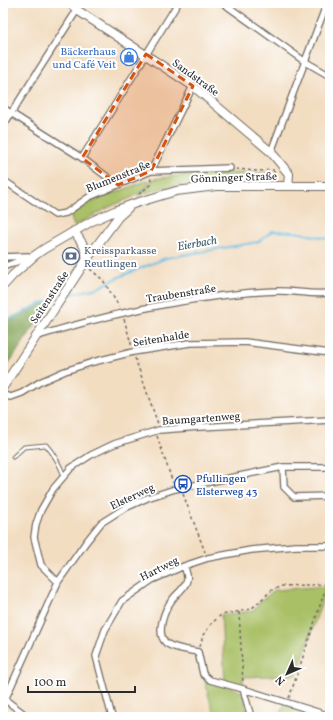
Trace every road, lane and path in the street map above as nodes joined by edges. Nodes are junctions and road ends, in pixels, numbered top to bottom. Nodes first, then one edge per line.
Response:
1 (70, 3) edge
2 (178, 3) edge
3 (223, 3) edge
4 (327, 3) edge
5 (77, 10) junction
6 (146, 54) junction
7 (304, 61) junction
8 (330, 76) edge
9 (194, 86) junction
10 (3, 108) edge
11 (11, 113) junction
12 (3, 126) edge
13 (271, 152) junction
14 (82, 158) junction
15 (230, 168) joint
16 (151, 171) junction
17 (274, 178) dead end
18 (3, 180) edge
19 (118, 185) junction
20 (288, 186) junction
21 (330, 186) edge
22 (134, 201) junction
23 (74, 231) junction
24 (34, 256) junction
25 (3, 257) edge
26 (86, 261) junction
27 (3, 267) edge
28 (3, 286) edge
29 (330, 292) edge
30 (123, 313) junction
31 (38, 336) junction
32 (133, 352) junction
33 (330, 353) edge
34 (3, 387) edge
35 (3, 395) edge
36 (330, 420) edge
37 (158, 430) junction
38 (13, 457) dead end
39 (283, 467) junction
40 (330, 467) edge
41 (64, 476) junction
42 (178, 488) junction
43 (330, 496) edge
44 (330, 546) edge
45 (208, 558) junction
46 (184, 566) junction
47 (58, 582) junction
48 (327, 584) junction
49 (330, 584) edge
50 (239, 612) junction
51 (198, 652) junction
52 (244, 689) junction
53 (3, 700) edge
54 (287, 702) junction
55 (330, 716) edge
56 (28, 717) edge
57 (112, 717) edge
58 (251, 717) edge

1 - 5 main road, Sandstraße
2 - 6 street
3 - 7 street
4 - 7 street
5 - 6 main road, Sandstraße
5 - 11 street
6 - 9 main road, Sandstraße
6 - 14 street
7 - 8 street
7 - 13 street
9 - 13 main road, Sandstraße
9 - 16 street
10 - 11 street
11 - 12 street
11 - 14 street
13 - 20 main road, Sandstraße
14 - 19 street
15 - 16 street, Blumenstraße
15 - 17 path
16 - 19 street, Blumenstraße
16 - 22 path
18 - 19 street, Blumenstraße
20 - 21 main road, Gönninger Straße
20 - 22 main road, Gönninger Straße
22 - 23 main road, Gönninger Straße
22 - 26 main road, Seitenstraße
23 - 24 main road, Gönninger Straße
23 - 26 main road
24 - 25 street
24 - 27 street, Gönninger Straße
24 - 28 main road, Gönninger Straße
26 - 30 path
26 - 31 main road, Seitenstraße
29 - 30 street, Traubenstraße
30 - 31 street, Traubenstraße
30 - 32 path
31 - 34 main road, Seitenstraße
32 - 33 street, Seitenhalde
32 - 35 street, Seitenhalde
32 - 37 path
36 - 37 street, Baumgartenweg
37 - 41 street, Baumgartenweg
37 - 42 path
38 - 41 lane
39 - 40 street, Elsterweg
39 - 42 street, Elsterweg
39 - 43 street
41 - 47 street, Baumgartenweg
42 - 45 path
42 - 47 street, Elsterweg
44 - 45 street, Hartweg
45 - 46 street, Hartweg
46 - 51 street
46 - 57 street, Hartweg
47 - 53 street, Elsterweg
48 - 49 path
48 - 50 path
48 - 54 path
50 - 51 path
50 - 52 path
51 - 52 street
52 - 54 street
52 - 58 street
53 - 56 street
54 - 55 street

